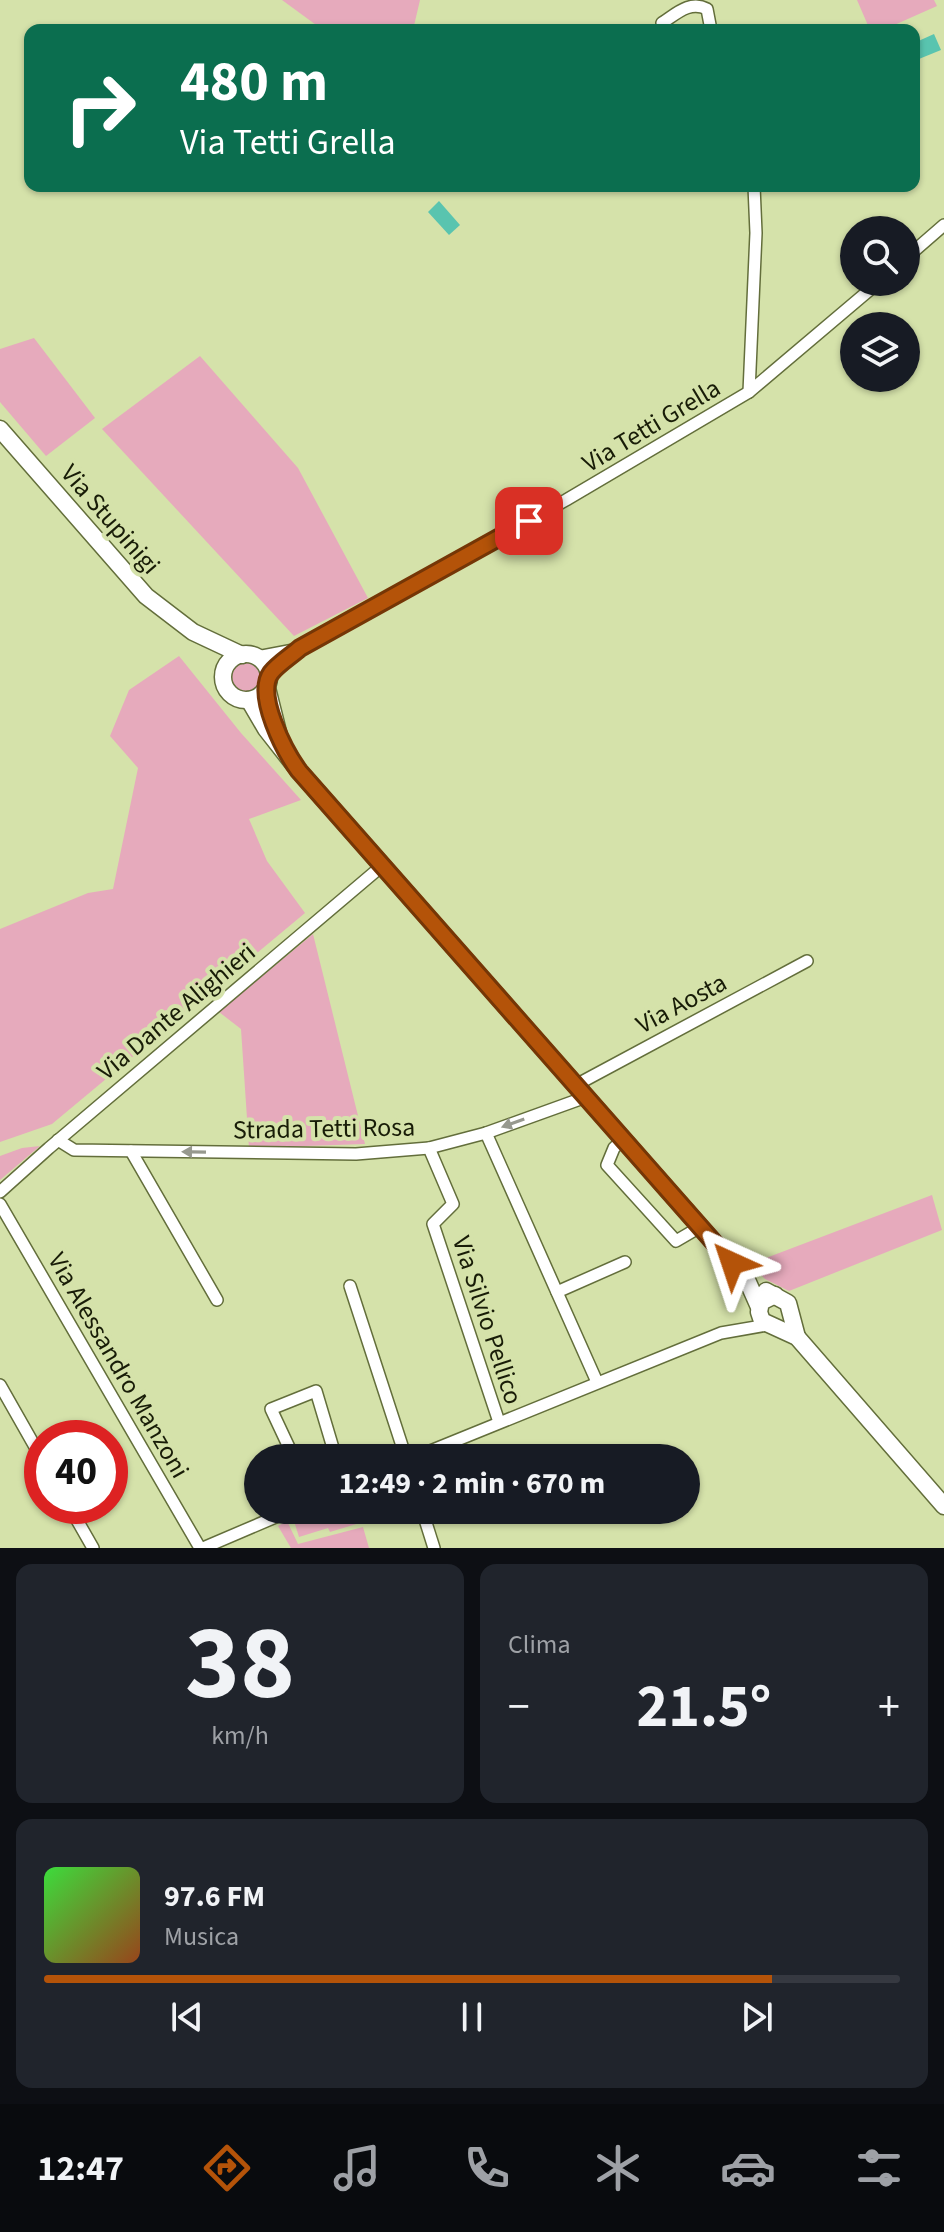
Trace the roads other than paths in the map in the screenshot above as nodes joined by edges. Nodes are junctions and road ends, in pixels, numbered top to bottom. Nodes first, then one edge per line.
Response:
1 (662, 23) dead end
2 (710, 24) edge
3 (754, 192) edge
4 (944, 225) edge
5 (920, 246) edge
6 (862, 296) edge
7 (749, 392) junction
8 (0, 429) edge
9 (193, 632) junction
10 (300, 648) junction
11 (250, 656) junction
12 (223, 676) junction
13 (268, 681) junction
14 (249, 700) junction
15 (287, 756) junction
16 (383, 865) junction
17 (807, 961) dead end
18 (581, 1091) junction
19 (486, 1133) junction
20 (623, 1139) junction
21 (58, 1140) junction
22 (429, 1148) junction
23 (131, 1151) junction
24 (0, 1192) edge
25 (0, 1204) edge
26 (700, 1227) junction
27 (625, 1262) dead end
28 (747, 1280) junction
29 (350, 1286) dead end
30 (557, 1292) junction
31 (775, 1295) junction
32 (217, 1300) dead end
33 (790, 1313) junction
34 (765, 1318) junction
35 (797, 1337) junction
36 (597, 1382) junction
37 (0, 1385) edge
38 (499, 1422) junction
39 (24, 1427) edge
40 (287, 1444) edge
41 (332, 1444) edge
42 (401, 1444) edge
43 (446, 1444) edge
44 (944, 1506) edge
45 (79, 1524) edge
46 (259, 1524) edge
47 (426, 1524) edge
48 (93, 1548) edge
49 (202, 1548) edge
50 (434, 1548) edge

1 - 2 street
3 - 7 street
4 - 5 street
6 - 7 street, Via Tetti Grella
7 - 10 street, Via Tetti Grella
8 - 9 street, Via Stupinigi
9 - 11 street, Via Stupinigi
9 - 12 street, Via Stupinigi
10 - 11 street, Via Tetti Grella
10 - 13 street, Via Tetti Grella
11 - 12 street
11 - 13 street, Via Stupinigi
12 - 14 street, Via Stupinigi
13 - 14 street
13 - 15 street, Via Stupinigi
14 - 15 street, Via Stupinigi
15 - 16 street, Via Stupinigi
16 - 18 street, Via Stupinigi
16 - 21 street, Via Dante Alighieri
17 - 18 street, Via Aosta
18 -> 19 street, Strada Tetti Rosa
18 - 20 street, Via Stupinigi
19 - 22 street, Strada Tetti Rosa
19 - 30 street
20 - 26 street, Via Stupinigi
20 - 26 street
21 - 23 street, Strada Tetti Rosa
21 - 24 street, Via Dante Alighieri
22 -> 23 street, Strada Tetti Rosa
22 - 38 street, Via Silvio Pellico
23 - 32 street
25 - 49 street, Via Alessandro Manzoni
26 - 28 street, Via Stupinigi
27 - 30 street
28 - 31 street, Via Stupinigi
28 - 34 street, Via Stupinigi
29 - 42 street
30 - 36 street
31 - 33 street
31 - 34 street
33 - 34 street
33 - 35 street
34 - 35 street
34 - 36 street
35 - 44 street
36 - 38 street
37 - 39 street
38 - 43 street
40 - 41 street
45 - 48 street
46 - 49 street
47 - 50 street

